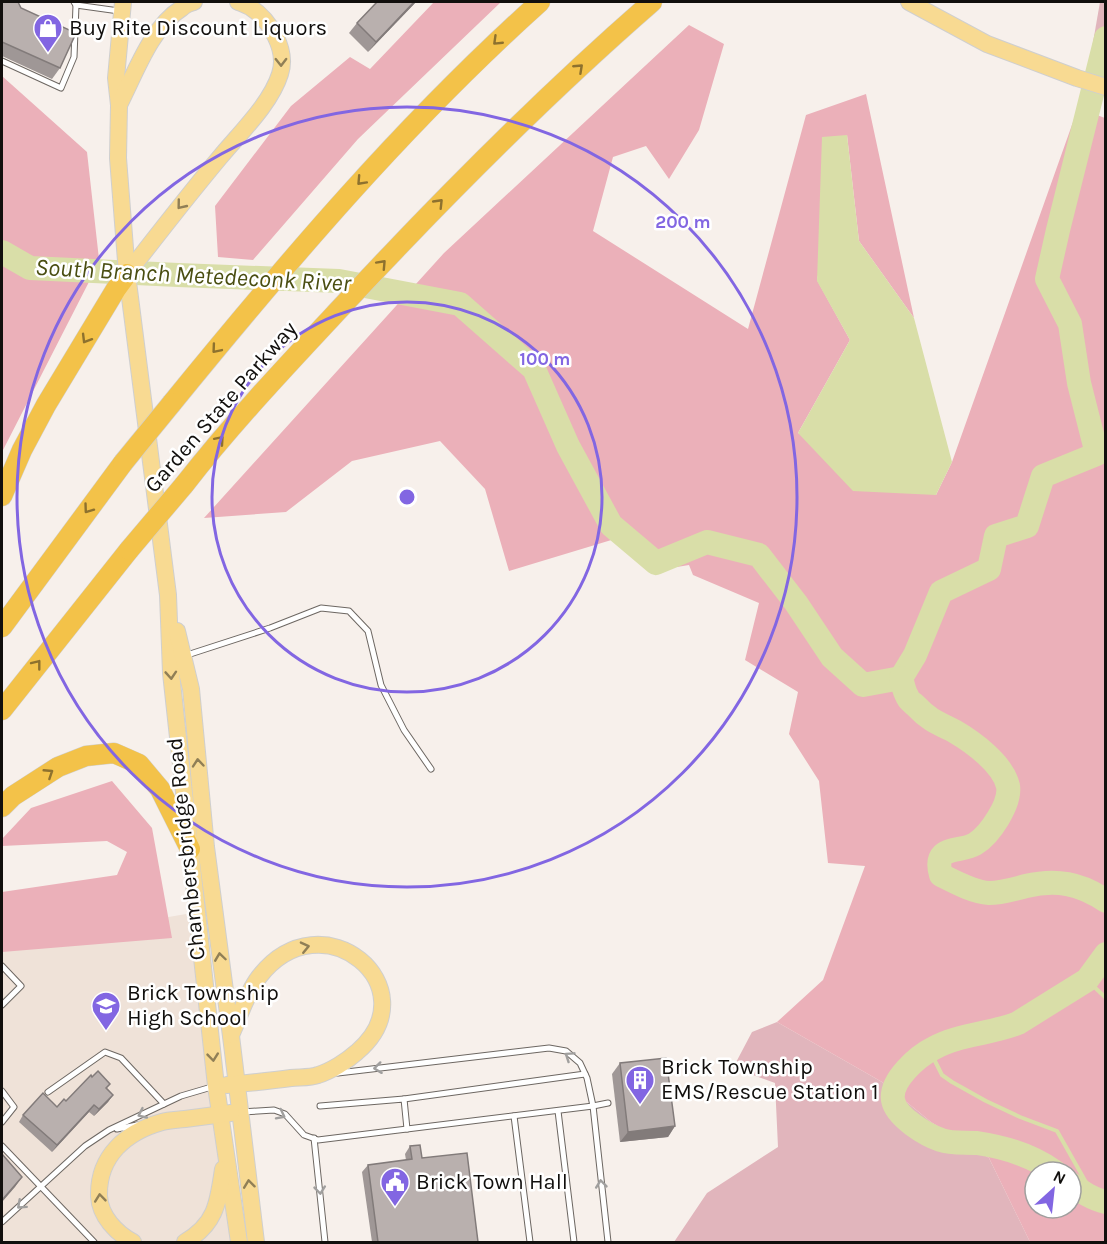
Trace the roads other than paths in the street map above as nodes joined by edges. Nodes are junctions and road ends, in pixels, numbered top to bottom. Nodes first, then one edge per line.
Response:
1 (194, 2) edge
2 (238, 2) edge
3 (540, 2) edge
4 (652, 2) edge
5 (909, 2) edge
6 (75, 3) edge
7 (123, 6) edge
8 (2, 61) edge
9 (1106, 87) edge
10 (119, 105) junction
11 (124, 284) junction
12 (2, 496) edge
13 (168, 595) junction
14 (2, 627) edge
15 (183, 656) junction
16 (2, 710) edge
17 (431, 769) dead end
18 (2, 807) edge
19 (190, 849) junction
20 (2, 966) edge
21 (2, 1005) edge
22 (231, 1035) junction
23 (585, 1074) junction
24 (318, 1075) junction
25 (236, 1084) junction
26 (216, 1086) junction
27 (2, 1091) edge
28 (48, 1092) dead end
29 (404, 1099) junction
30 (608, 1103) dead end
31 (164, 1104) junction
32 (320, 1106) dead end
33 (593, 1106) junction
34 (558, 1110) junction
35 (240, 1112) junction
36 (220, 1114) junction
37 (514, 1116) junction
38 (2, 1122) edge
39 (162, 1122) junction
40 (407, 1129) junction
41 (109, 1130) junction
42 (315, 1138) junction
43 (2, 1146) edge
44 (225, 1151) junction
45 (40, 1187) junction
46 (2, 1222) edge
47 (94, 1242) edge
48 (133, 1242) edge
49 (185, 1242) edge
50 (239, 1242) edge
51 (256, 1242) edge
52 (325, 1242) edge
53 (530, 1242) edge
54 (574, 1242) edge
55 (608, 1242) edge

1 - 10 main road
2 -> 11 main road
3 -> 14 highway, Garden State Parkway, bridge
16 -> 4 highway, Garden State Parkway, bridge
5 - 9 main road
6 - 7 lane
6 - 8 lane
7 - 10 main road, Chambersbridge Road
10 - 11 main road, Chambersbridge Road
11 -> 12 highway
11 - 13 main road, Chambersbridge Road
13 - 15 main road, Chambersbridge Road
13 -> 19 main road, Chambersbridge Road
15 - 17 lane
22 -> 15 main road, Chambersbridge Road
18 -> 19 highway
19 -> 26 main road, Chambersbridge Road
20 - 21 lane
22 -> 24 main road
22 - 25 main road, Chambersbridge Road
23 -> 24 lane
23 - 29 lane
23 - 33 lane
24 - 25 main road
25 - 26 main road
25 - 35 main road, Chambersbridge Road
26 - 31 lane
26 - 36 main road, Chambersbridge Road
27 - 38 lane
28 - 31 lane
29 - 32 lane
29 - 40 lane
30 - 33 lane
31 -> 41 lane
33 - 34 lane
55 -> 33 lane
34 - 37 lane
34 - 54 lane
35 - 36 main road
35 -> 42 lane
51 -> 35 main road, Chambersbridge Road
36 - 39 main road
36 - 44 main road, Chambersbridge Road
37 - 40 lane
37 - 53 lane
39 - 41 lane
48 -> 39 main road
40 - 42 lane
41 - 45 lane
42 -> 52 lane
43 - 45 lane
44 - 49 main road
44 - 50 main road, Chambersbridge Road
45 -> 46 lane
45 - 47 lane

